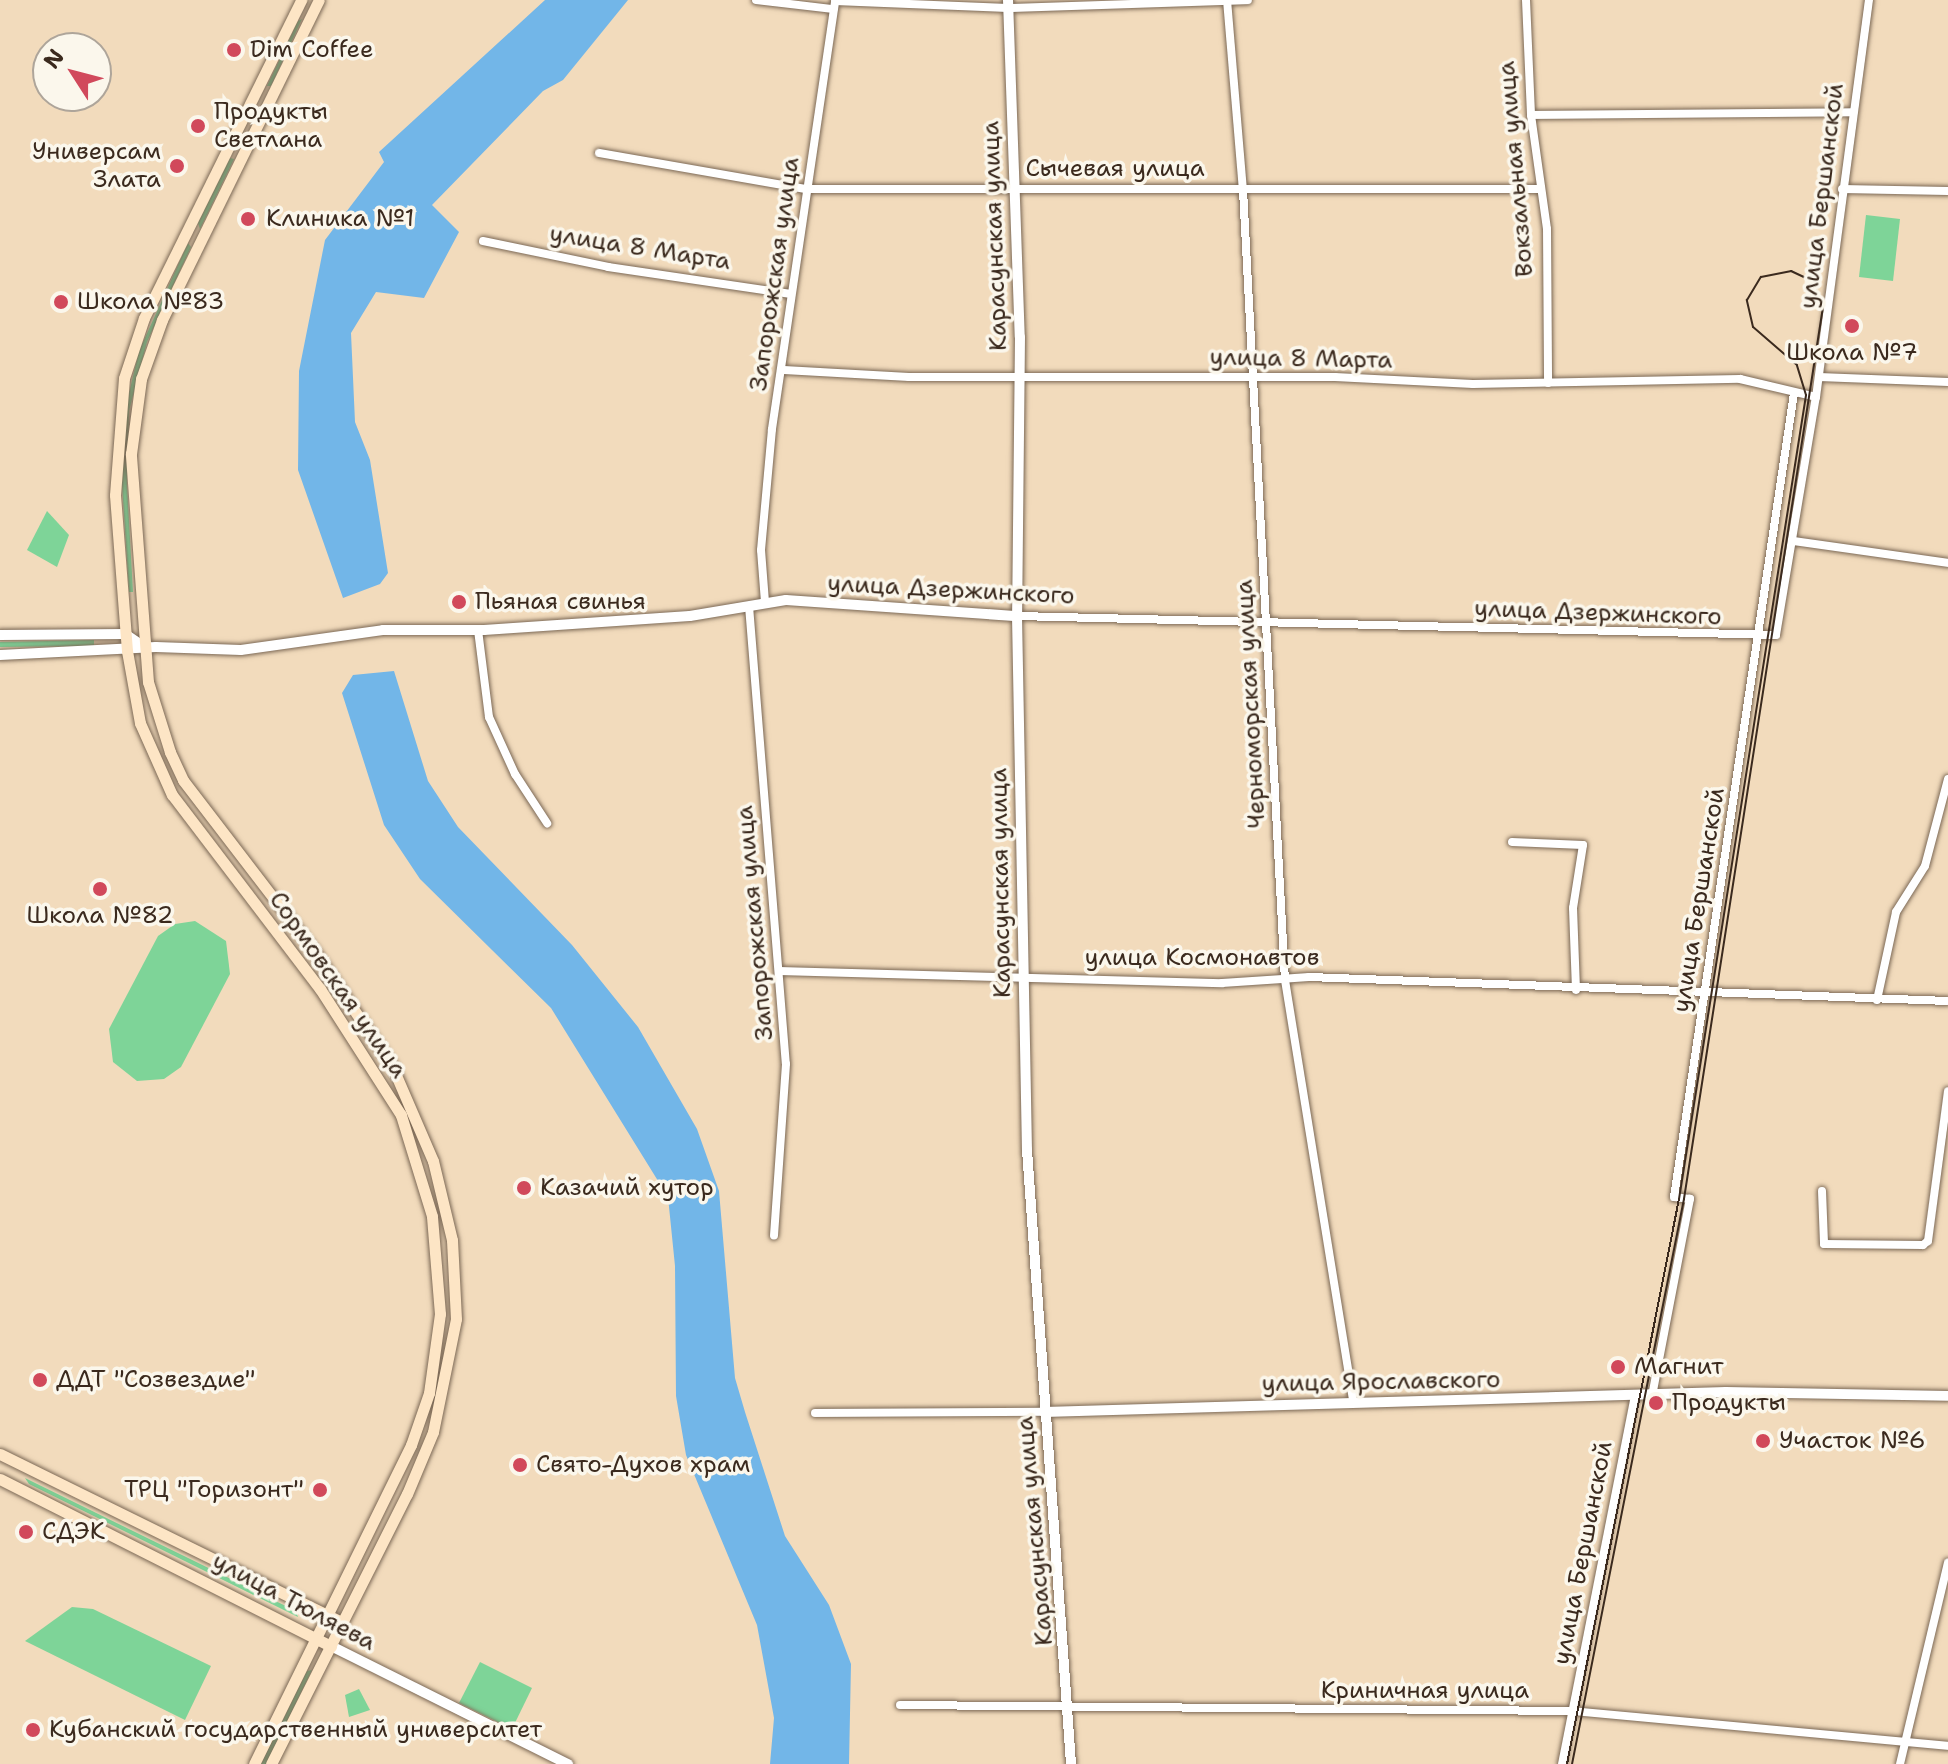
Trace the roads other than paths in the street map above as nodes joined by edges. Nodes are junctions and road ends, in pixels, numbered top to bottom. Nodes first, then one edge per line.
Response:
1 (301, 0) edge
2 (319, 0) edge
3 (756, 0) edge
4 (1227, 0) edge
5 (1248, 0) edge
6 (1526, 0) edge
7 (1869, 0) edge
8 (834, 3) edge
9 (1008, 4) edge
10 (1852, 112) junction
11 (1531, 115) junction
12 (599, 153) dead end
13 (806, 189) junction
14 (1013, 189) junction
15 (1539, 189) junction
16 (1842, 189) junction
17 (1243, 190) junction
18 (1948, 191) edge
19 (186, 230) junction
20 (202, 238) junction
21 (483, 241) dead end
22 (791, 294) junction
23 (784, 370) junction
24 (1019, 374) junction
25 (1819, 377) junction
26 (1253, 379) junction
27 (1948, 382) edge
28 (1548, 383) junction
29 (1794, 393) junction
30 (1816, 397) junction
31 (1794, 541) junction
32 (1948, 563) edge
33 (765, 602) junction
34 (749, 606) junction
35 (1017, 616) junction
36 (1266, 622) junction
37 (478, 630) junction
38 (125, 634) junction
39 (0, 635) edge
40 (1759, 638) junction
41 (144, 647) junction
42 (127, 651) junction
43 (0, 655) edge
44 (1948, 779) edge
45 (547, 823) dead end
46 (1512, 842) dead end
47 (779, 971) junction
48 (1022, 976) junction
49 (1285, 980) junction
50 (1576, 990) junction
51 (1705, 990) junction
52 (1877, 1000) junction
53 (1948, 1001) edge
54 (394, 1070) junction
55 (380, 1078) junction
56 (1948, 1091) edge
57 (1822, 1191) dead end
58 (774, 1236) dead end
59 (1652, 1396) junction
60 (1948, 1396) edge
61 (1635, 1397) junction
62 (1353, 1402) junction
63 (1044, 1412) junction
64 (815, 1413) dead end
65 (0, 1454) edge
66 (0, 1479) edge
67 (1948, 1563) edge
68 (1945, 1582) edge
69 (328, 1616) junction
70 (342, 1622) junction
71 (317, 1638) junction
72 (331, 1646) junction
73 (900, 1705) dead end
74 (1068, 1706) junction
75 (1572, 1711) junction
76 (1906, 1741) junction
77 (1948, 1746) edge
78 (254, 1764) edge
79 (271, 1764) edge
80 (568, 1764) edge
81 (1071, 1764) edge
82 (1562, 1764) edge
83 (1900, 1764) edge

1 - 19 main road, Сормовская улица
2 - 20 main road, Сормовская улица
3 - 8 street
4 - 5 street
4 - 9 street
4 - 17 street, Черноморская улица
6 - 11 street, Вокзальная улица
7 - 10 street, улица Бершанской
8 - 9 street
8 - 13 street, Запорожская улица
9 - 14 street, Карасунская улица
10 - 11 street
10 - 16 street, улица Бершанской
11 - 15 street, Вокзальная улица
12 - 13 street, Сычевая улица
13 - 14 street, Сычевая улица
13 - 22 street, Запорожская улица
14 - 17 street, Сычевая улица
14 - 24 street, Карасунская улица
15 - 17 street, Сычевая улица
15 - 28 street, Вокзальная улица
16 - 18 street
16 - 25 street, улица Бершанской
17 - 26 street, Черноморская улица
19 - 20 main road
19 - 38 main road, Сормовская улица
20 - 41 main road, Сормовская улица
21 - 22 street, улица 8 Марта
22 - 23 street, Запорожская улица
23 - 24 street, улица 8 Марта
23 - 33 street, Запорожская улица
24 - 26 street, улица 8 Марта
24 - 35 street, Карасунская улица
25 - 27 street
25 - 30 street, улица Бершанской
26 - 28 street, улица 8 Марта
26 - 36 street, Черноморская улица
28 - 29 street, улица 8 Марта
29 - 30 street, улица 8 Марта
29 - 40 street, улица Бершанской
30 - 31 street, улица Бершанской
31 - 32 street
31 - 40 street, улица Бершанской
33 - 34 street, улица Дзержинского
33 - 35 street, улица Дзержинского
34 - 37 street, улица Дзержинского
34 - 47 street, Запорожская улица
35 - 36 street, улица Дзержинского
35 - 48 street, Карасунская улица
36 - 40 street, улица Дзержинского
36 - 49 street, Черноморская улица
37 - 41 street, улица Дзержинского
37 - 45 street
38 - 39 street
38 - 41 street
38 - 42 main road, Сормовская улица
40 - 51 street, улица Бершанской
41 - 42 street, улица Дзержинского
41 - 54 main road, Сормовская улица
42 - 43 street, улица Дзержинского
42 - 55 main road, Сормовская улица
44 - 52 street
46 - 50 street
47 - 48 street, улица Космонавтов
47 - 58 street, Запорожская улица
48 - 49 street, улица Космонавтов
48 - 63 street, Карасунская улица
49 - 50 street, улица Космонавтов
49 - 62 street, Черноморская улица
50 - 51 street, улица Космонавтов
51 - 52 street, улица Космонавтов
51 - 59 street, улица Бершанской
52 - 53 street, улица Космонавтов
54 - 55 main road
54 - 70 main road, Сормовская улица
55 - 69 main road, Сормовская улица
56 - 57 street
59 - 60 street, улица Ярославского
59 - 61 street, улица Ярославского
61 - 62 street, улица Ярославского
61 - 75 street, улица Бершанской
62 - 63 street, улица Ярославского
63 - 64 street, улица Ярославского
63 - 74 street, Карасунская улица
65 - 69 main road, улица Тюляева
66 - 71 main road, улица Тюляева
67 - 68 street
68 - 76 street
69 - 70 main road, улица Тюляева
69 - 71 main road, Сормовская улица
70 - 72 main road, Сормовская улица
71 - 72 main road, улица Тюляева
71 - 78 main road, Сормовская улица
72 - 79 main road, Сормовская улица
72 - 80 street, улица Тюляева
73 - 74 street, Криничная улица
74 - 75 street, Криничная улица
74 - 81 street, Карасунская улица
75 - 76 street, Криничная улица
75 - 82 street, улица Бершанской
76 - 77 street, Криничная улица
76 - 83 street

